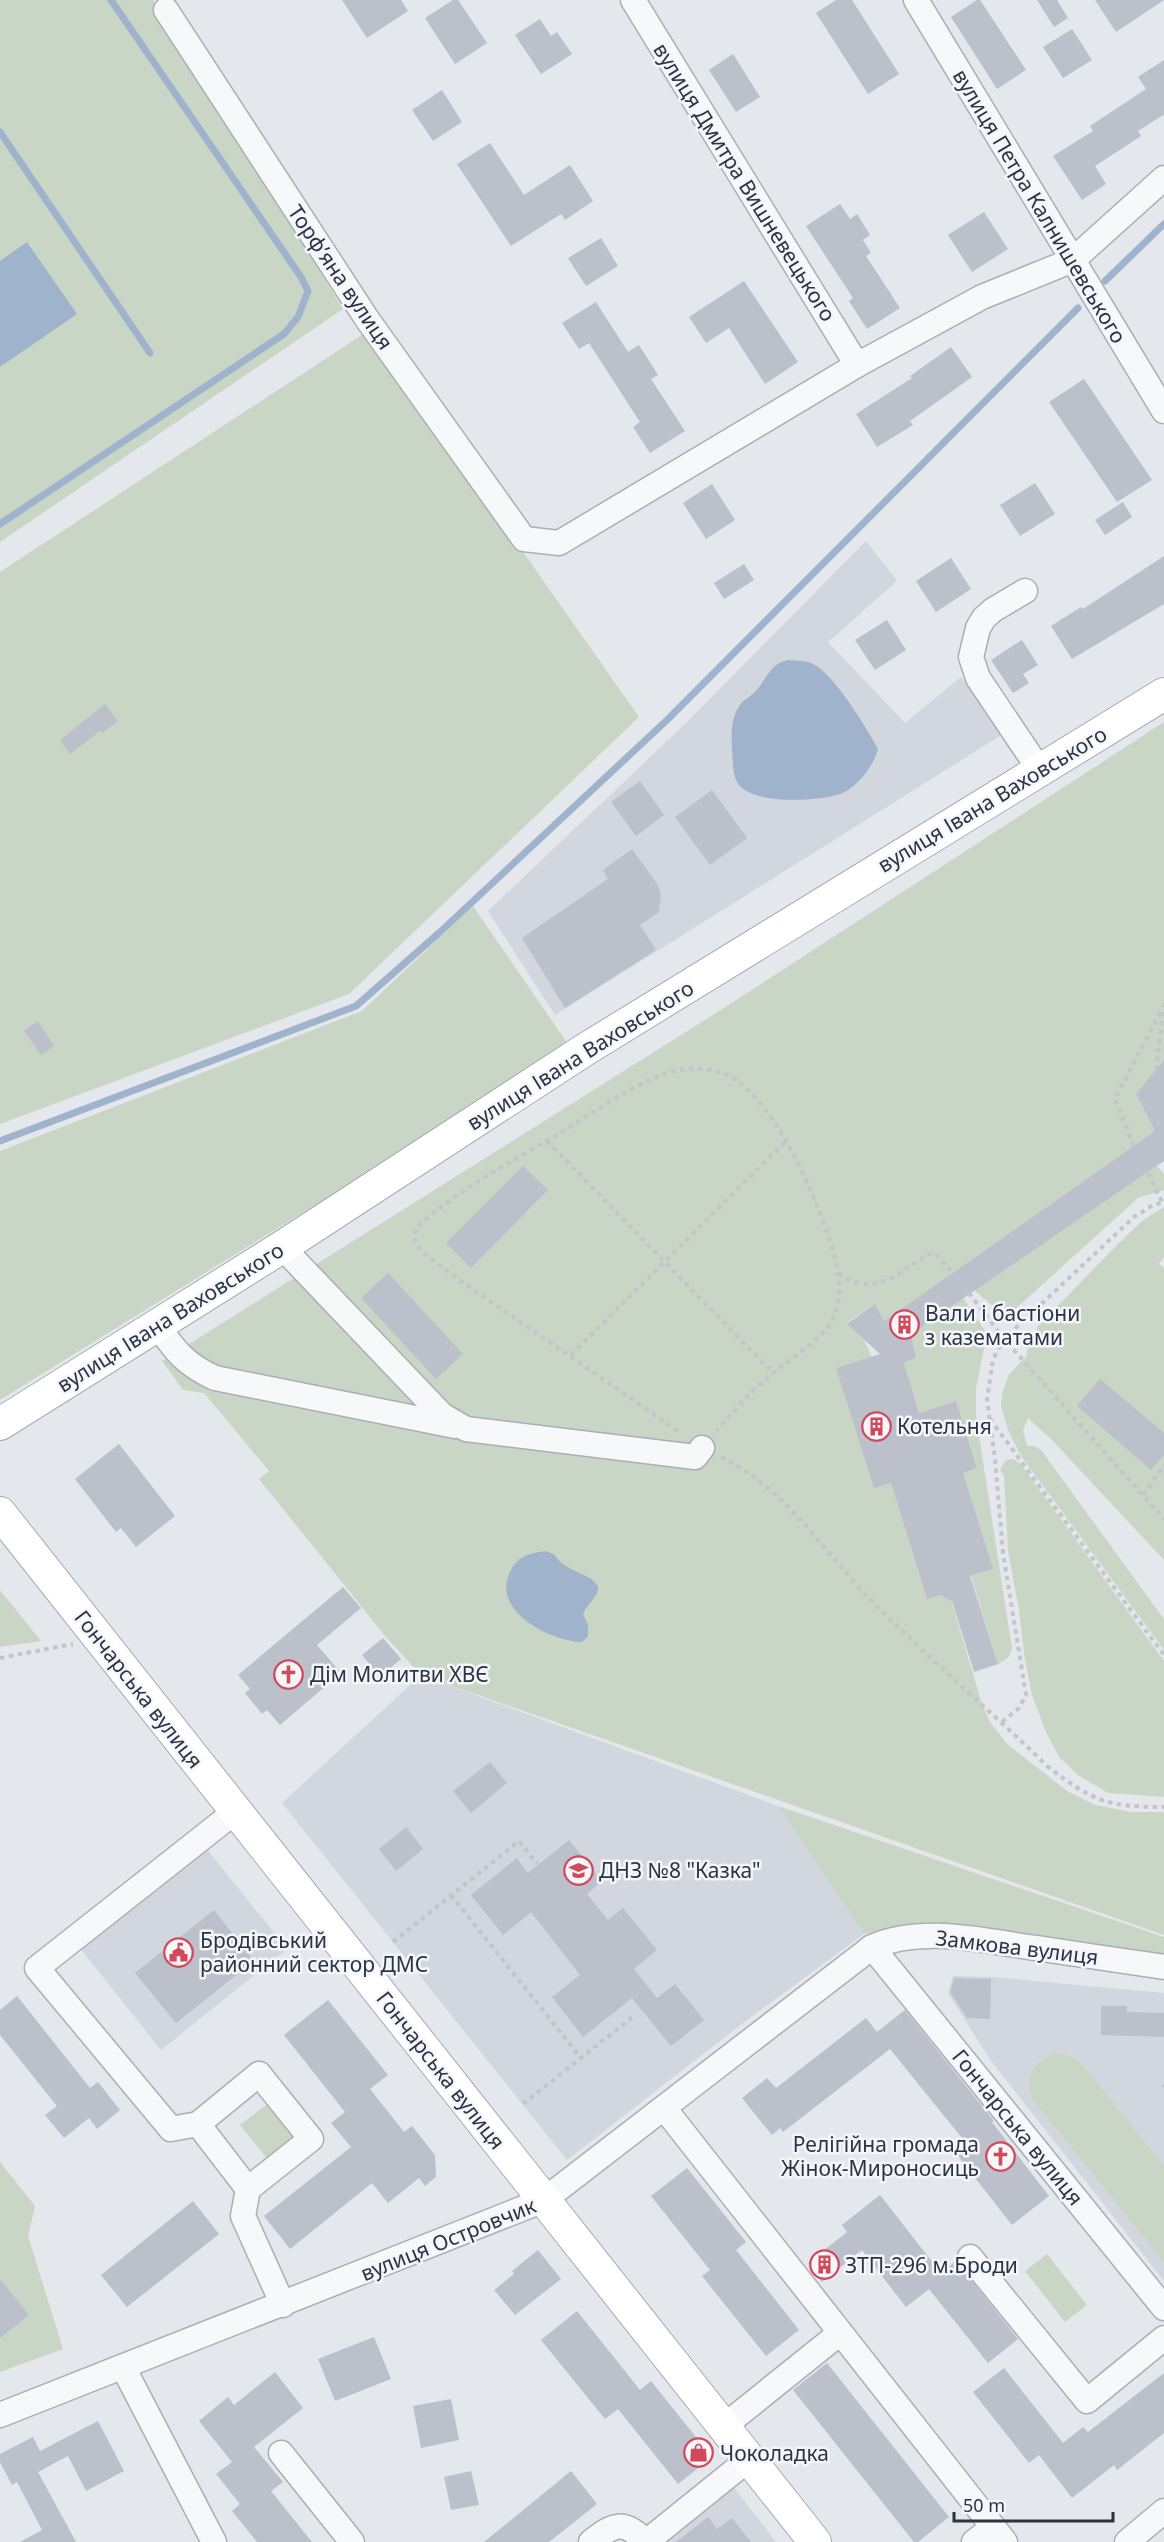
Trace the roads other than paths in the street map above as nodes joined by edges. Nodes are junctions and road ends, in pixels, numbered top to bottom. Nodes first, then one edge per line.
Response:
1 (633, 0) edge
2 (916, 0) edge
3 (166, 10) dead end
4 (1164, 178) edge
5 (1073, 260) junction
6 (857, 365) junction
7 (1164, 411) edge
8 (1025, 591) dead end
9 (1164, 694) edge
10 (1039, 769) junction
11 (282, 1247) junction
12 (158, 1326) junction
13 (0, 1424) edge
14 (466, 1429) junction
15 (702, 1448) road end
16 (0, 1513) edge
17 (236, 1811) junction
18 (872, 1947) junction
19 (1164, 1967) edge
20 (664, 2108) junction
21 (198, 2124) junction
22 (248, 2189) junction
23 (544, 2200) junction
24 (970, 2258) dead end
25 (283, 2305) junction
26 (1164, 2308) edge
27 (840, 2333) junction
28 (1164, 2338) edge
29 (123, 2367) junction
30 (0, 2415) edge
31 (723, 2427) junction
32 (280, 2453) dead end
33 (749, 2459) junction
34 (1164, 2511) edge
35 (999, 2535) edge
36 (214, 2542) edge
37 (352, 2542) edge
38 (591, 2542) edge
39 (646, 2542) edge
40 (815, 2542) edge
41 (974, 2542) edge
42 (1127, 2542) edge

1 - 6 street, вулиця Дмитра Вишневецького
2 - 5 street, вулиця Петра Калнишевського
3 - 6 street, Торфʼяна вулиця
4 - 5 street
5 - 6 street
5 - 7 street, вулиця Петра Калнишевського
8 - 10 street
9 - 10 main road, вулиця Івана Ваховського
10 - 11 main road, вулиця Івана Ваховського
11 - 12 main road, вулиця Івана Ваховського
11 - 14 street
12 - 13 main road, вулиця Івана Ваховського
12 - 14 street
14 - 15 street
16 - 17 main road, Гончарська вулиця
17 - 21 street
17 - 23 main road, Гончарська вулиця
18 - 19 street, Замкова вулиця
18 - 20 street, вулиця Островчик
18 - 26 street, Гончарська вулиця
20 - 23 street, вулиця Островчик
20 - 27 street
21 - 22 street
21 - 22 street
22 - 25 street
23 - 25 street, вулиця Островчик
23 - 31 main road, Гончарська вулиця
24 - 28 street
25 - 29 street, вулиця Островчик
27 - 31 street
27 - 35 street
29 - 30 street, вулиця Островчик
29 - 36 street
31 - 33 main road, Гончарська вулиця
32 - 37 street
33 - 39 street
33 - 40 main road, Гончарська вулиця
34 - 42 street
35 - 41 street
38 - 39 street

